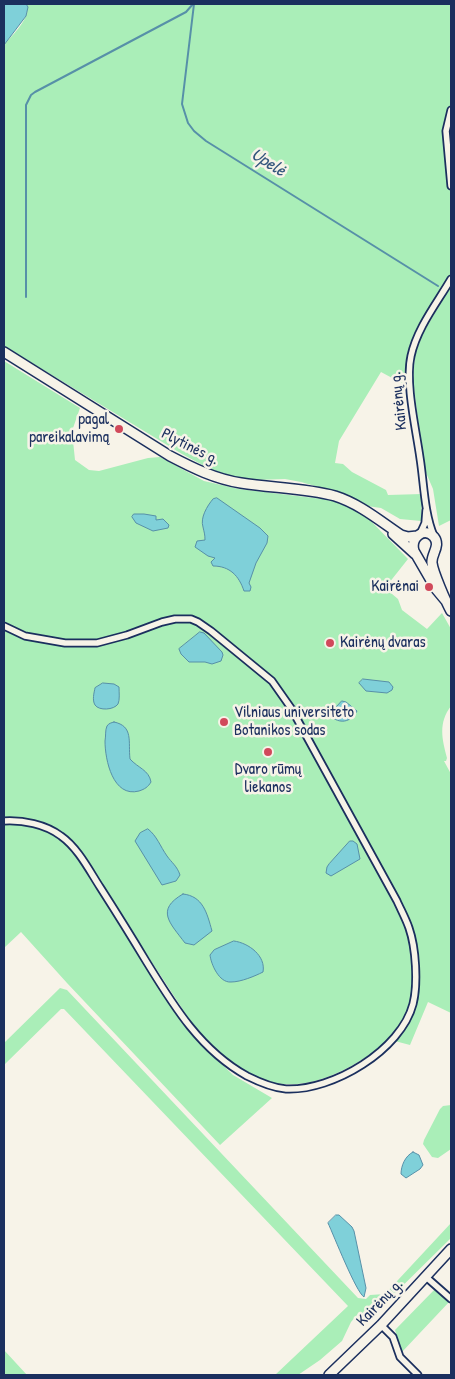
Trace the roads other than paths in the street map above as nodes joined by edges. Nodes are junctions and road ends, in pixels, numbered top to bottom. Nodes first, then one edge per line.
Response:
1 (451, 110) edge
2 (451, 186) edge
3 (451, 279) edge
4 (4, 352) edge
5 (426, 500) junction
6 (381, 522) junction
7 (419, 535) junction
8 (435, 538) junction
9 (434, 553) junction
10 (416, 554) junction
11 (446, 601) junction
12 (451, 611) edge
13 (4, 626) edge
14 (4, 821) edge
15 (451, 1249) edge
16 (426, 1277) junction
17 (451, 1299) edge
18 (381, 1324) junction
19 (329, 1375) edge
20 (418, 1375) edge

1 - 2 street
3 - 5 street, Kairėnų g.
4 - 6 main road, Plytinės g.
5 - 7 street, Kairėnų g.
5 - 8 street, Kairėnų g.
6 - 7 main road, Plytinės g.
6 - 10 main road, Plytinės g.
7 - 8 main road
7 - 10 main road
8 - 9 main road
9 - 10 main road
9 - 11 main road
10 - 11 main road
11 - 12 main road
13 - 14 street
15 - 16 main road, Kairėnų g.
16 - 17 street
16 - 18 main road, Kairėnų g.
18 - 19 main road, Kairėnų g.
18 - 20 street

